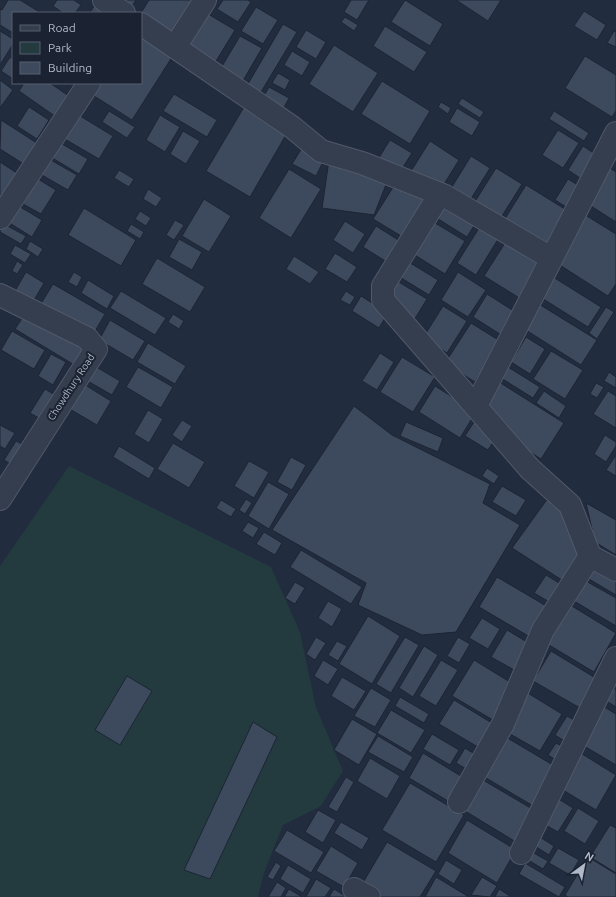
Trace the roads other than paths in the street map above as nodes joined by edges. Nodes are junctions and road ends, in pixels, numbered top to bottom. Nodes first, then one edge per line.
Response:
1 (104, 0) edge
2 (205, 0) edge
3 (122, 12) edge
4 (142, 25) edge
5 (175, 47) junction
6 (88, 84) edge
7 (616, 133) edge
8 (440, 194) junction
9 (0, 218) edge
10 (551, 258) junction
11 (0, 295) edge
12 (476, 406) junction
13 (0, 499) edge
14 (590, 556) junction
15 (616, 570) edge
16 (616, 658) edge
17 (459, 802) dead end
18 (521, 853) dead end

1 - 3 street
2 - 5 street
4 - 5 street
5 - 8 street
6 - 9 street
7 - 10 street
8 - 10 street
8 - 12 street
10 - 12 street
11 - 13 street, Chowdhury Road
12 - 14 street
14 - 15 street
14 - 17 street
16 - 18 street

